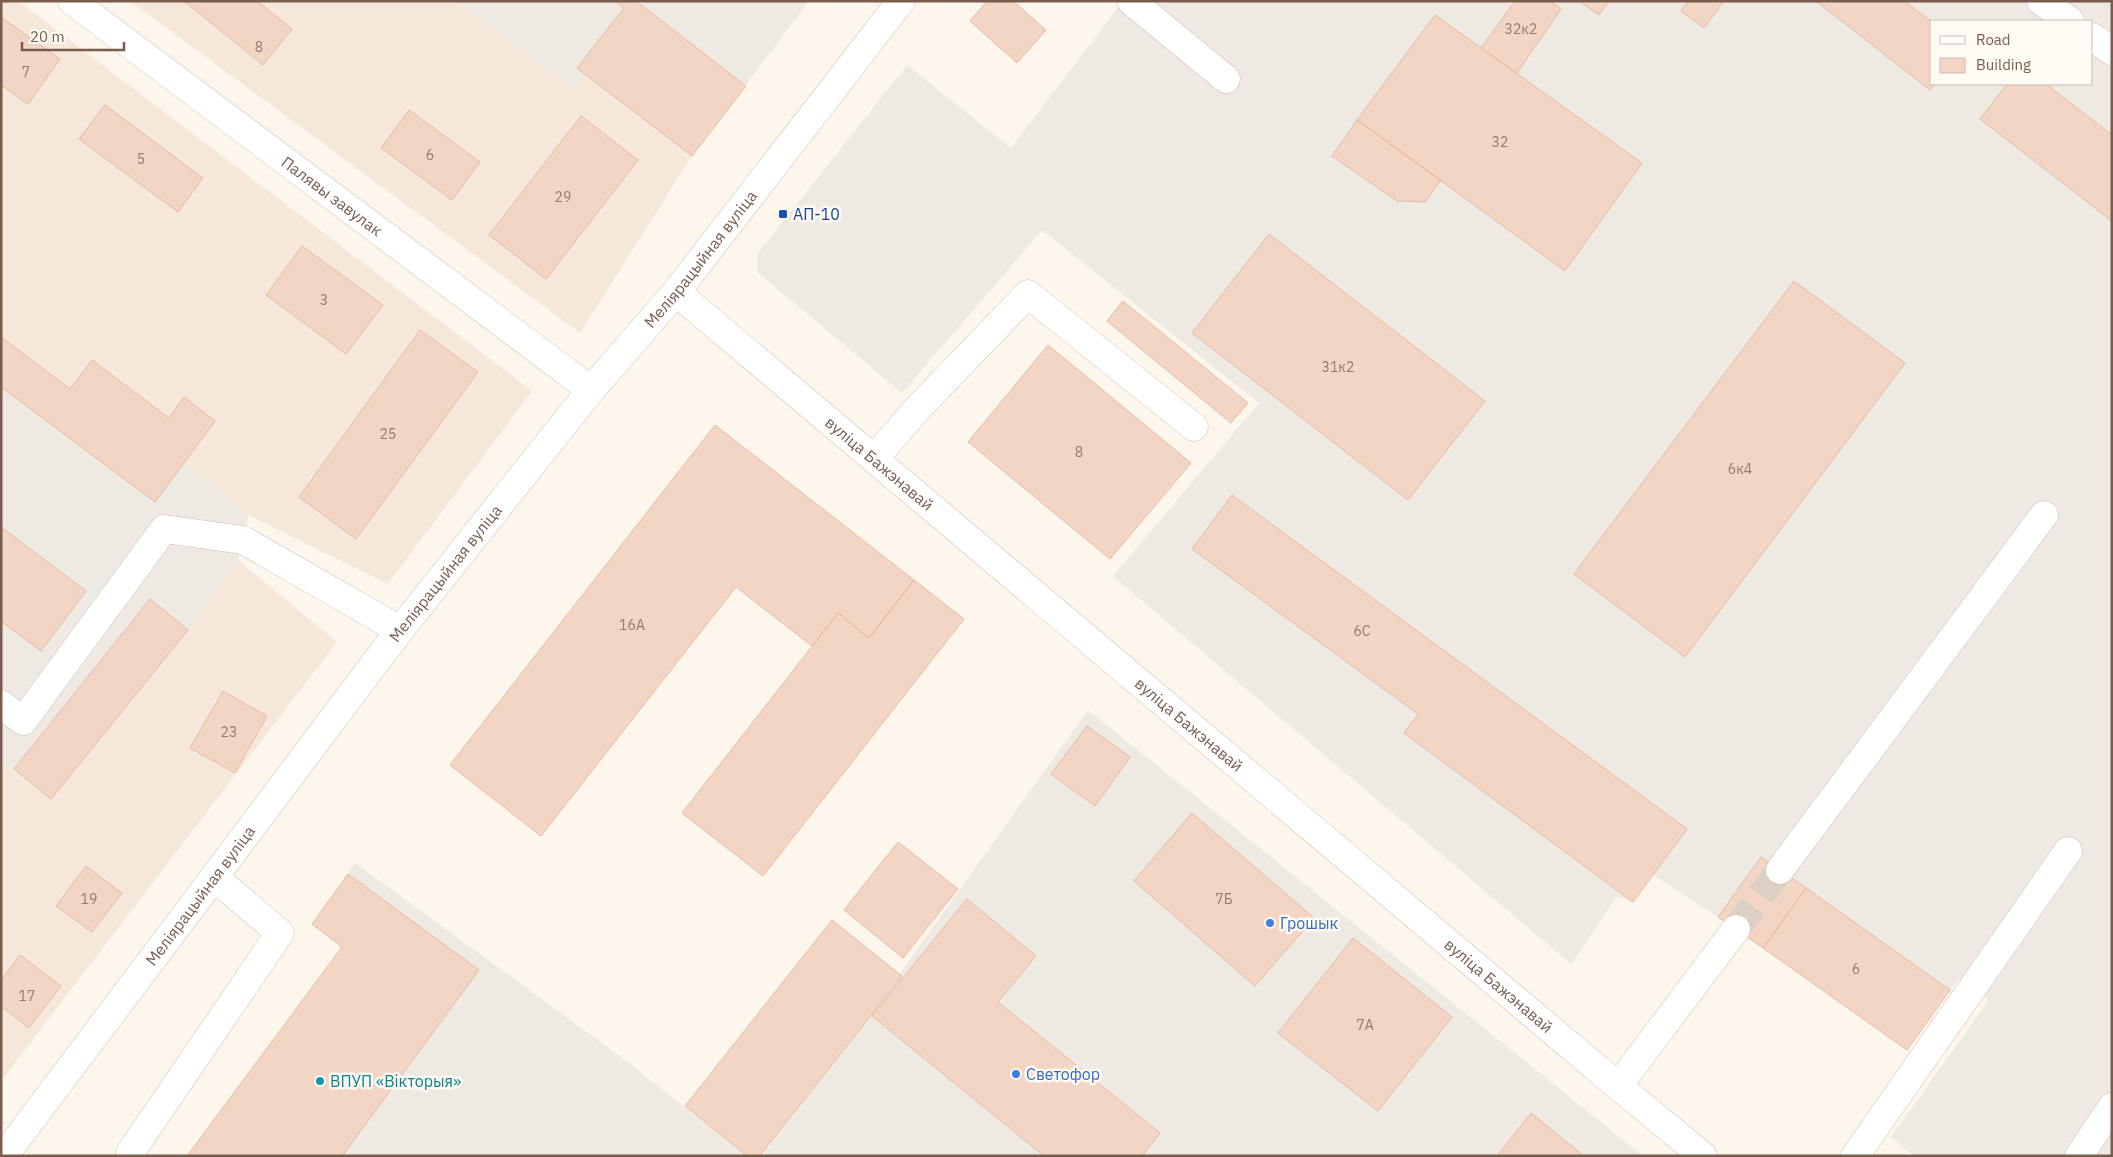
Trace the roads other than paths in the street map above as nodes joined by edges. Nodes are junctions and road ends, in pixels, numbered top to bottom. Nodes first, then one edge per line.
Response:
1 (72, 1) edge
2 (901, 1) edge
3 (1131, 1) edge
4 (2041, 1) edge
5 (2069, 20) edge
6 (2093, 38) edge
7 (2112, 50) edge
8 (1226, 80) dead end
9 (676, 292) junction
10 (591, 390) junction
11 (1194, 427) dead end
12 (875, 458) junction
13 (2044, 515) dead end
14 (400, 630) junction
15 (1, 704) edge
16 (2068, 851) dead end
17 (1780, 870) tunnel mouth
18 (214, 877) junction
19 (1736, 929) tunnel mouth
20 (1618, 1086) junction
21 (2112, 1107) edge
22 (130, 1153) dead end
23 (4, 1156) edge
24 (1703, 1156) edge
25 (1855, 1156) edge
26 (2079, 1156) edge

1 - 10 street, Палявы завулак
2 - 9 street, Меліярацыйная вуліца
3 - 8 street
4 - 5 street
6 - 7 street
9 - 10 street, Меліярацыйная вуліца
9 - 12 street, вуліца Бажэнавай
10 - 14 street, Меліярацыйная вуліца
11 - 12 street
12 - 20 street, вуліца Бажэнавай
13 - 17 street
14 - 15 street
14 - 18 street, Меліярацыйная вуліца
16 - 25 street
18 - 22 street
18 - 23 street, Меліярацыйная вуліца
19 - 20 street
20 - 24 street, вуліца Бажэнавай
21 - 26 street

